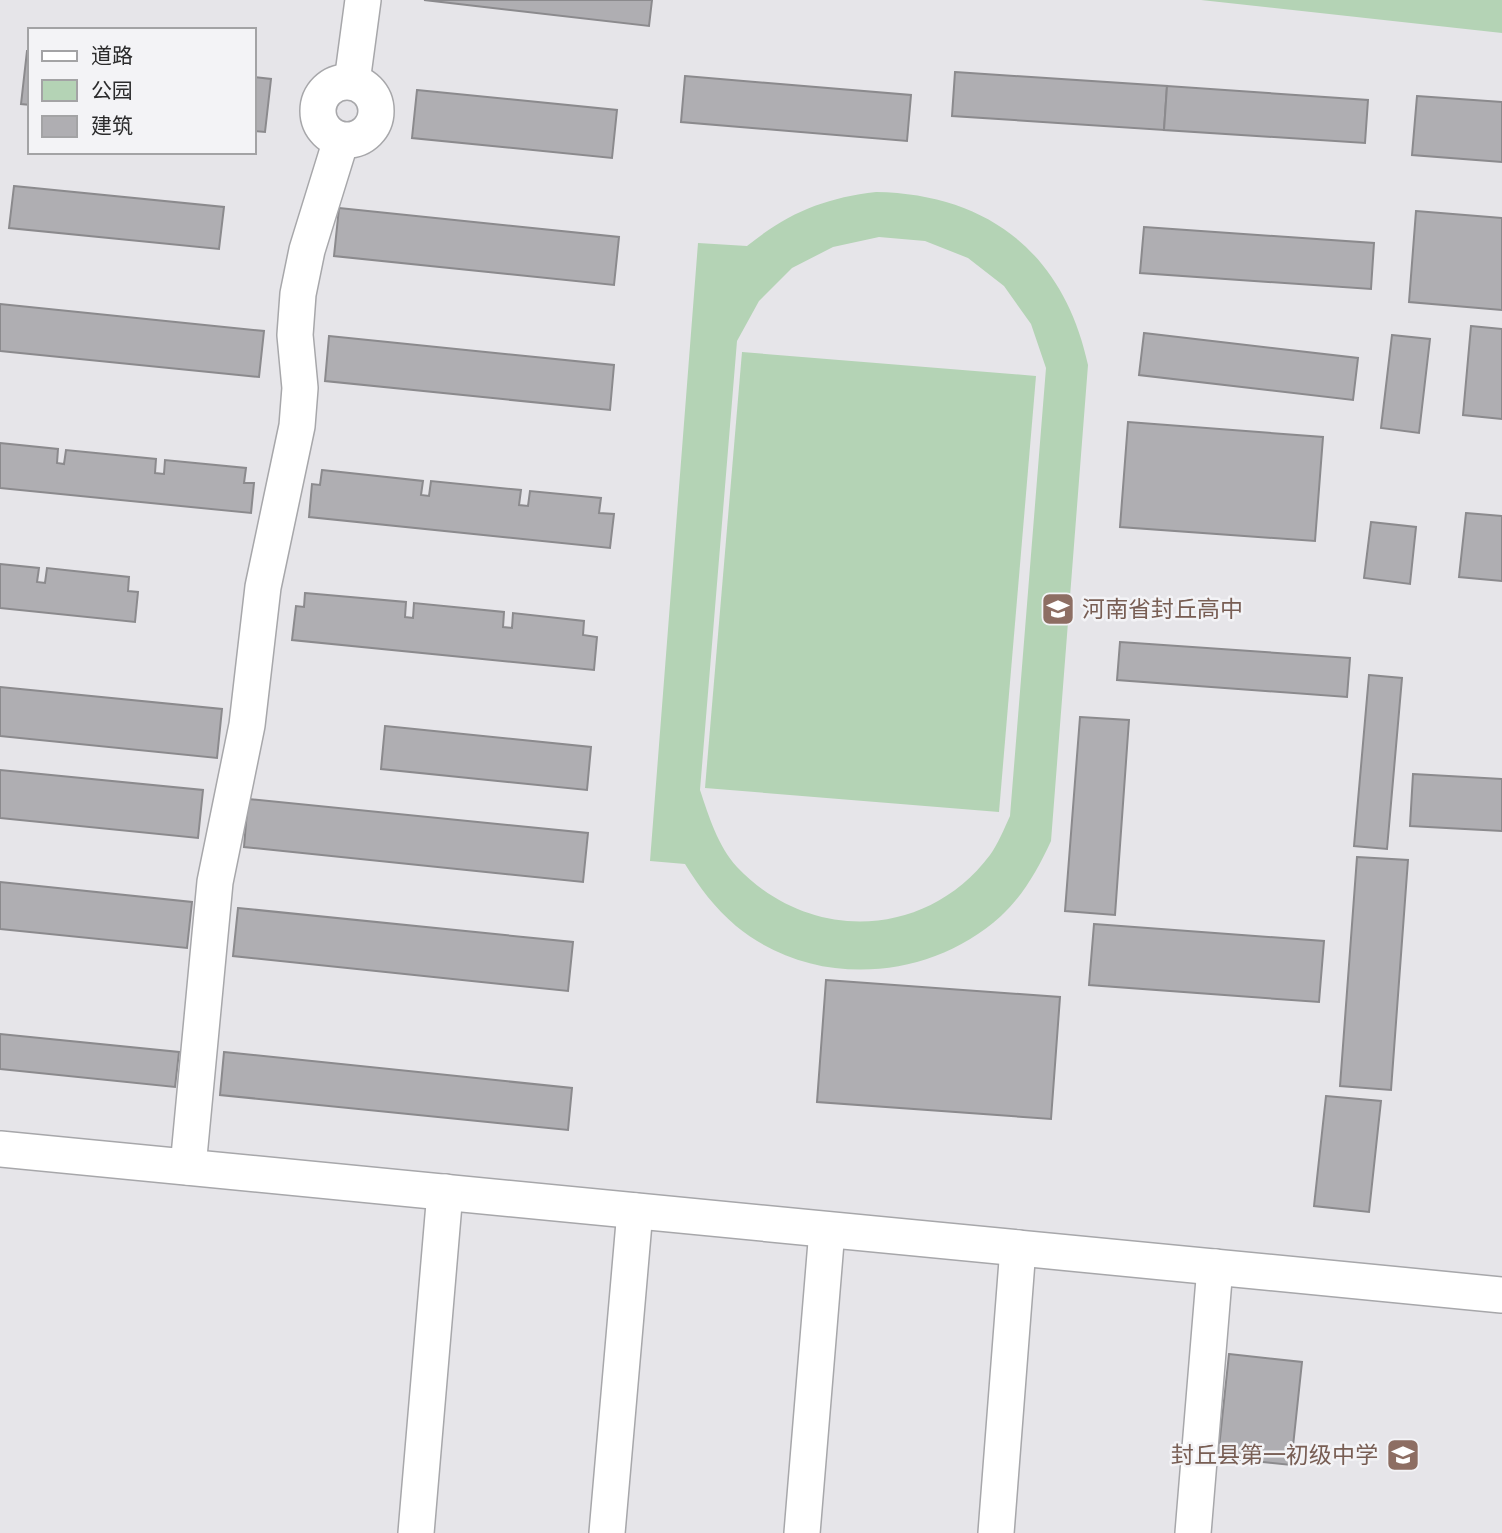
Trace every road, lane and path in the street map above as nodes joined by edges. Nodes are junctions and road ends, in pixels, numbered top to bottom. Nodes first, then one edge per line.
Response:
1 (363, 0) edge
2 (0, 1149) edge
3 (188, 1167) junction
4 (444, 1192) junction
5 (635, 1211) junction
6 (827, 1230) junction
7 (1018, 1248) junction
8 (1215, 1267) junction
9 (1502, 1295) edge
10 (416, 1533) edge
11 (607, 1533) edge
12 (802, 1533) edge
13 (996, 1533) edge
14 (1193, 1533) edge

1 - 3 street
2 - 3 street
3 - 4 street
4 - 5 street
4 - 10 street
5 - 6 street
5 - 11 street
6 - 7 street
6 - 12 street
7 - 8 street
7 - 13 street
8 - 9 street
8 - 14 street

